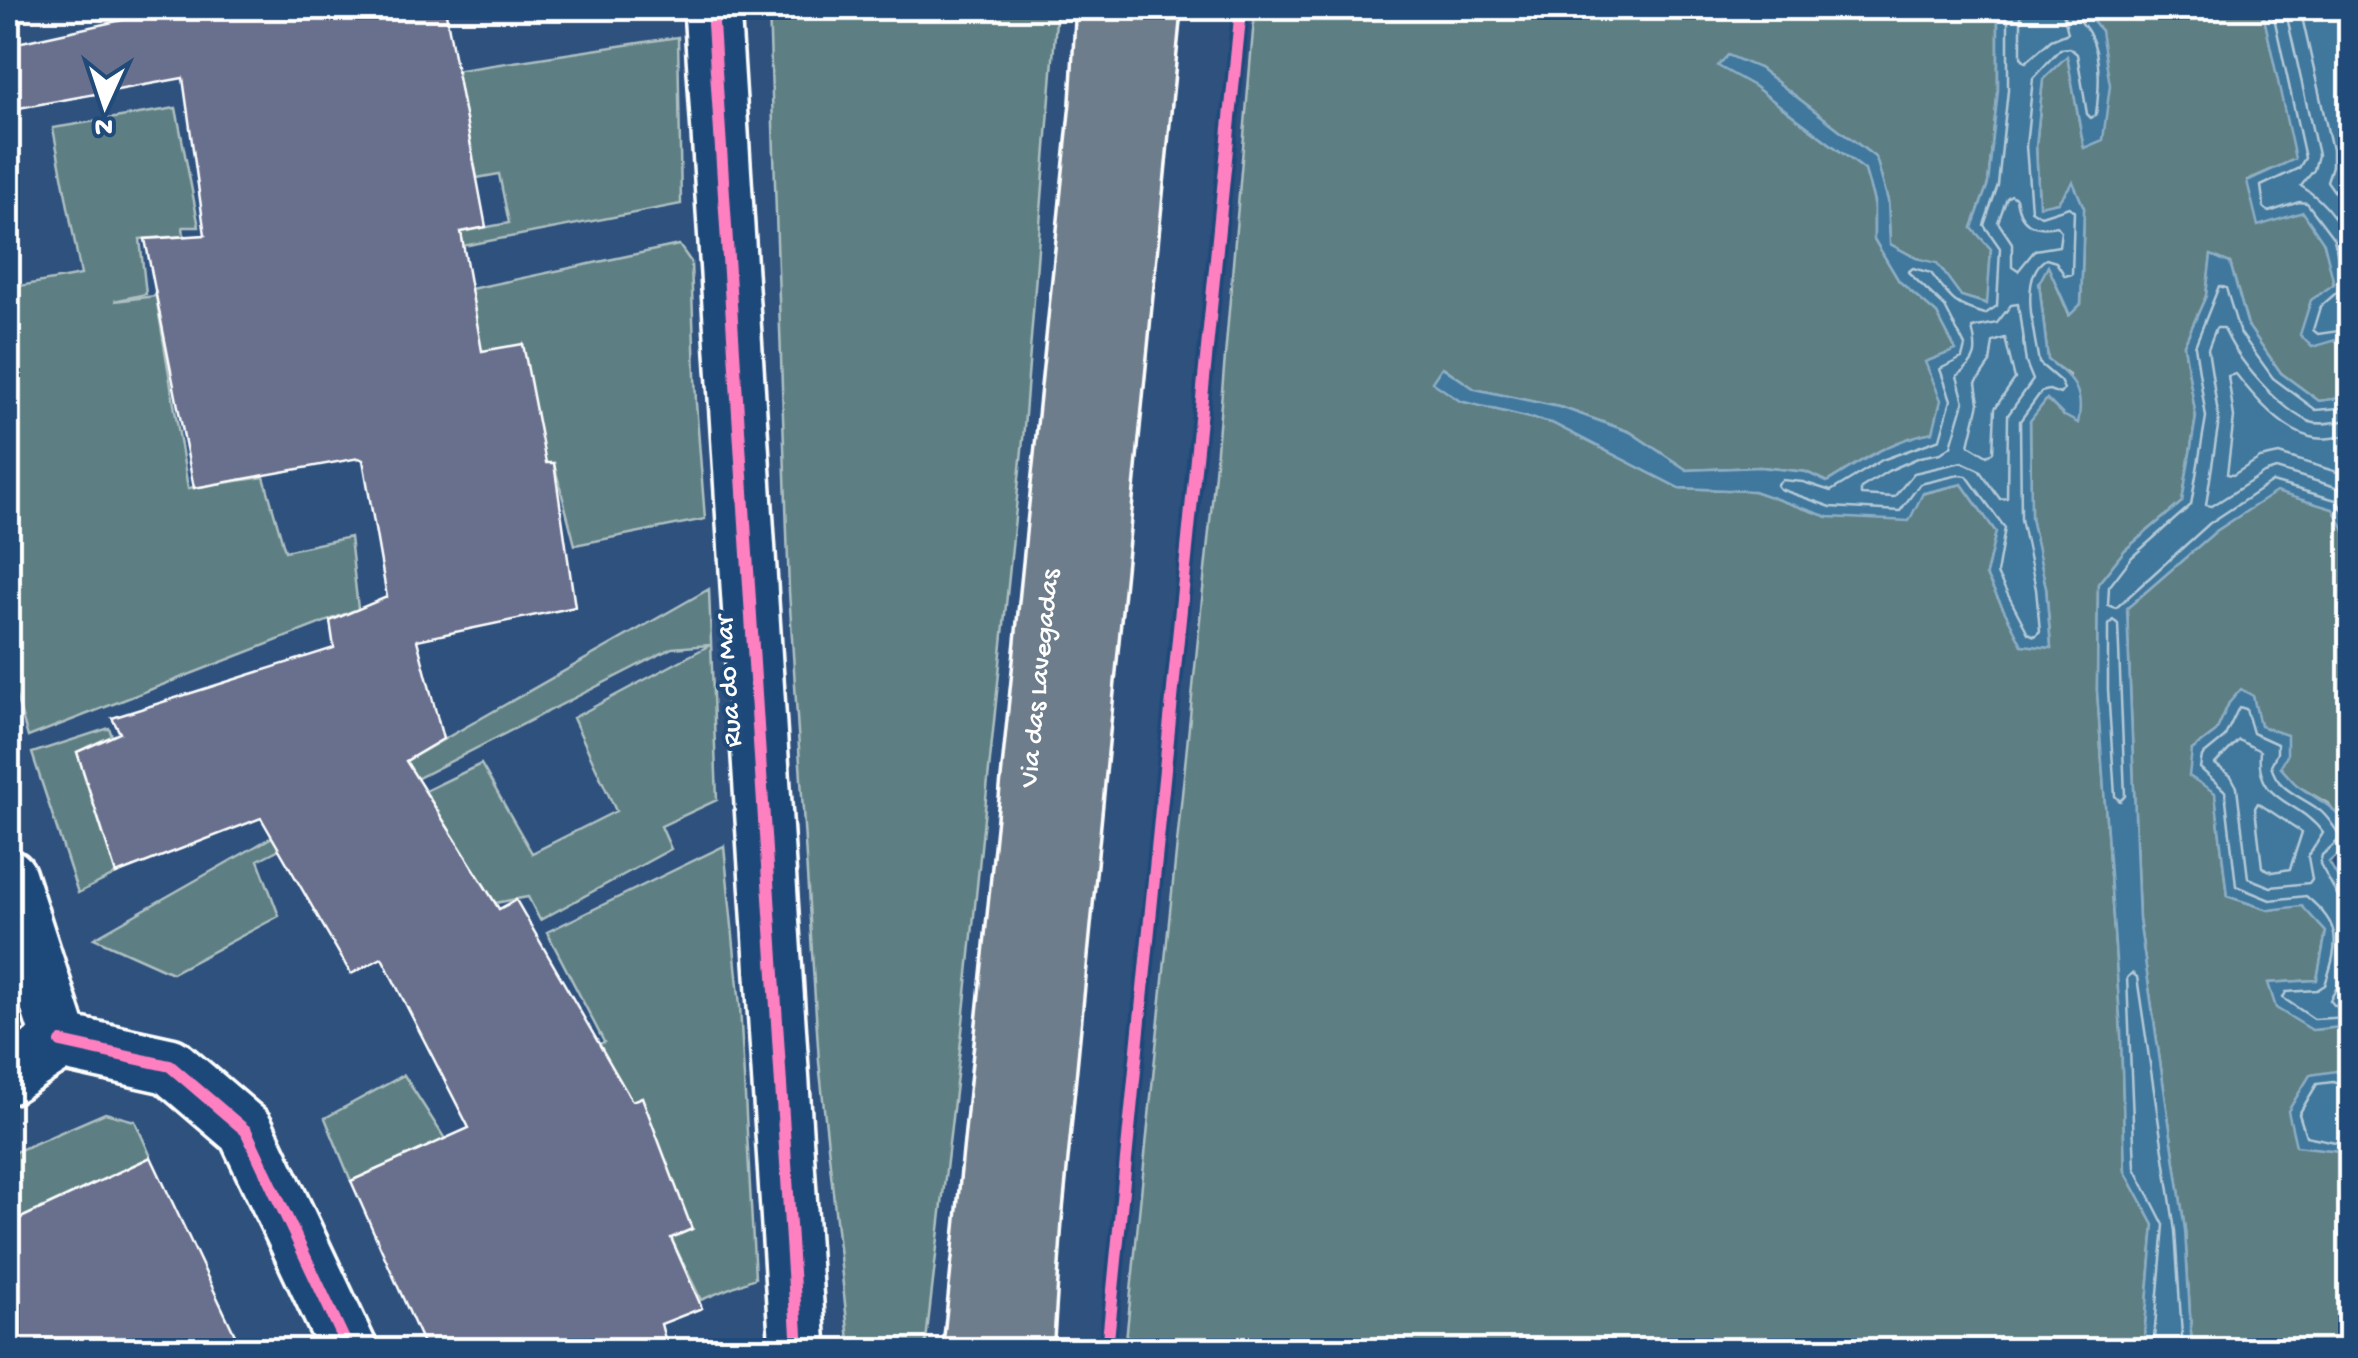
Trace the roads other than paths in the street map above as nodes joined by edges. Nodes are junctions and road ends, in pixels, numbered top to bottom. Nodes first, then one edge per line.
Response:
1 (712, 8) edge
2 (1105, 8) edge
3 (1152, 8) edge
4 (8, 877) edge
5 (61, 1042) junction
6 (8, 1076) edge
7 (349, 1350) edge
8 (798, 1350) edge
9 (972, 1350) edge
10 (1024, 1350) edge

1 - 8 street, Rua do Mar
2 - 9 main road, Via das Lavegadas
3 - 10 main road, Via das Lavegadas
4 - 5 street
5 - 6 street
5 - 7 street

